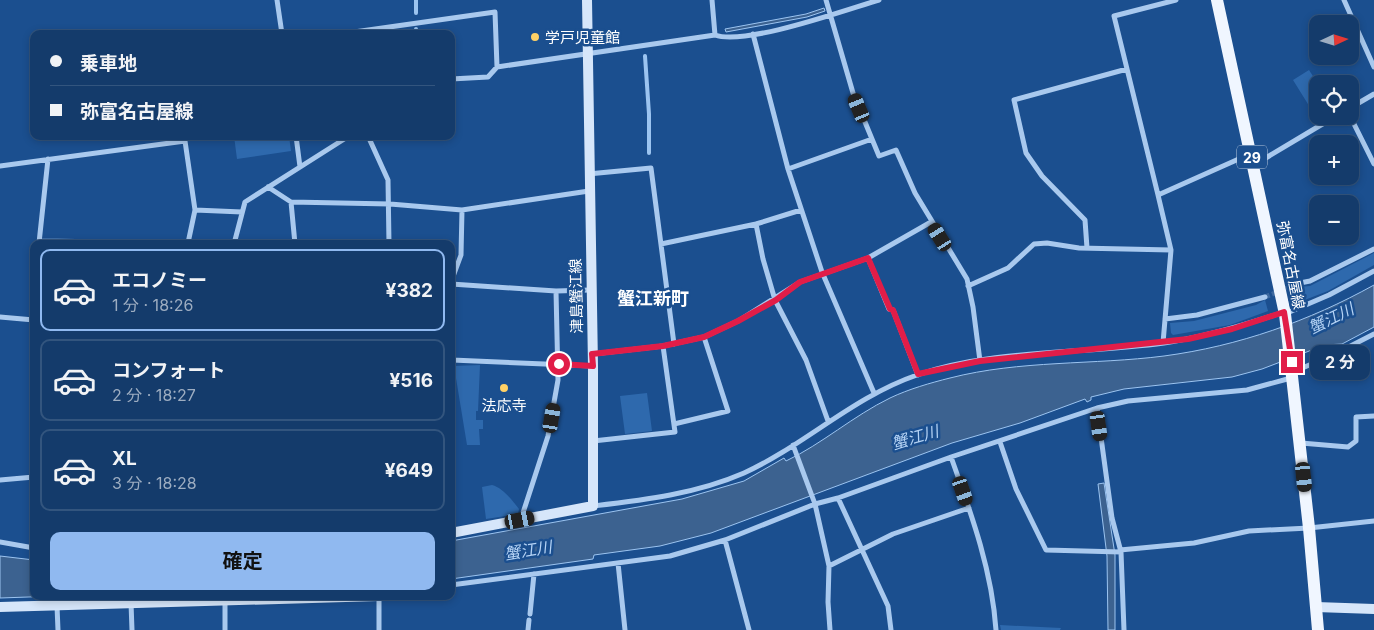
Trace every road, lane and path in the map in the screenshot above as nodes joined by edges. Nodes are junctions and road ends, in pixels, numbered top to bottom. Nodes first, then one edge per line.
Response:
1 (278, 0) edge
2 (587, 0) edge
3 (712, 0) edge
4 (826, 0) edge
5 (879, 0) edge
6 (1176, 0) edge
7 (1217, 0) edge
8 (1344, 0) edge
9 (830, 15) junction
10 (282, 30) edge
11 (383, 30) edge
12 (754, 34) junction
13 (715, 35) junction
14 (588, 54) junction
15 (497, 67) junction
16 (1374, 67) edge
17 (1127, 69) junction
18 (455, 79) edge
19 (1374, 94) edge
20 (1359, 103) edge
21 (1319, 125) edge
22 (1354, 125) edge
23 (872, 139) junction
24 (297, 140) edge
25 (343, 140) edge
26 (370, 140) edge
27 (48, 159) junction
28 (1253, 159) junction
29 (1374, 164) edge
30 (0, 166) edge
31 (300, 167) junction
32 (788, 169) junction
33 (588, 174) junction
34 (268, 188) junction
35 (589, 190) junction
36 (1158, 195) junction
37 (291, 202) junction
38 (390, 204) junction
39 (195, 210) junction
40 (462, 210) junction
41 (801, 210) junction
42 (242, 212) junction
43 (931, 222) junction
44 (756, 224) junction
45 (39, 240) edge
46 (189, 240) edge
47 (235, 240) edge
48 (295, 240) edge
49 (389, 240) edge
50 (661, 244) junction
51 (1087, 248) junction
52 (1374, 249) edge
53 (1171, 250) junction
54 (868, 258) junction
55 (1374, 271) edge
56 (455, 272) edge
57 (822, 272) junction
58 (455, 283) edge
59 (1300, 283) tunnel mouth
60 (968, 286) junction
61 (590, 290) junction
62 (556, 291) junction
63 (1265, 297) tunnel mouth
64 (776, 300) junction
65 (1284, 313) junction
66 (0, 317) edge
67 (1165, 319) junction
68 (30, 320) edge
69 (1374, 334) edge
70 (704, 337) junction
71 (1163, 343) junction
72 (674, 344) junction
73 (663, 346) junction
74 (592, 354) junction
75 (455, 360) edge
76 (980, 361) junction
77 (559, 364) junction
78 (593, 366) junction
79 (1292, 370) junction
80 (918, 374) junction
81 (874, 393) junction
82 (1097, 408) junction
83 (1374, 416) edge
84 (828, 421) junction
85 (674, 424) junction
86 (593, 441) junction
87 (1000, 442) junction
88 (1300, 443) junction
89 (794, 448) junction
90 (951, 456) junction
91 (30, 477) edge
92 (0, 480) edge
93 (838, 498) junction
94 (815, 504) junction
95 (593, 506) junction
96 (969, 508) junction
97 (520, 520) junction
98 (1374, 521) edge
99 (1309, 528) junction
100 (455, 532) edge
101 (725, 540) junction
102 (0, 542) edge
103 (30, 547) edge
104 (862, 551) junction
105 (1119, 552) junction
106 (618, 563) junction
107 (829, 566) junction
108 (534, 574) junction
109 (455, 584) edge
110 (225, 600) joint
111 (380, 600) edge
112 (131, 602) junction
113 (58, 605) junction
114 (0, 607) edge
115 (1316, 607) junction
116 (1374, 609) edge
117 (58, 630) edge
118 (132, 630) edge
119 (225, 630) edge
120 (380, 630) edge
121 (528, 630) edge
122 (625, 630) edge
123 (749, 630) edge
124 (830, 630) edge
125 (891, 630) edge
126 (996, 630) edge
127 (1124, 630) edge
128 (1318, 630) edge

1 - 10 street
2 - 14 main road, 津島蟹江線
3 - 13 street
4 - 9 street
5 - 9 street
6 - 17 street
7 - 28 main road, 弥富名古屋線 / 29
8 - 16 street
9 - 12 street
9 - 23 street
11 - 15 street
12 - 13 street
12 - 32 street
13 - 14 street
14 - 15 street
14 - 33 main road, 津島蟹江線
15 - 18 street
17 - 36 street
17 - 51 street
19 - 20 street
21 - 28 street
22 - 29 street
23 - 32 street
23 - 43 street
24 - 31 street
25 - 31 street
26 - 38 street
27 - 30 street
27 - 39 street
27 - 45 street
28 - 36 street
28 - 65 main road, 弥富名古屋線 / 29
31 - 34 street
32 - 41 street
33 - 35 main road, 津島蟹江線
33 - 50 street
34 - 37 street
34 - 42 street
35 - 40 street
35 - 61 main road, 津島蟹江線
36 - 53 street
37 - 38 street
37 - 48 street
38 - 40 street
38 - 49 street
39 - 42 street
39 - 46 street
40 - 56 street
41 - 44 street
41 - 57 street
42 - 47 street
43 - 54 street
43 - 60 street
44 - 50 street
44 - 64 street
50 - 72 street
51 - 53 street
51 - 60 street
52 - 59 street
53 - 67 street
54 - 57 street
54 - 80 street
55 - 65 street
57 - 64 street
57 - 81 street
58 - 62 street
60 - 76 street
61 - 62 street
61 - 74 main road, 津島蟹江線
62 - 77 street
63 - 67 street
64 - 70 street
64 - 84 street
65 - 71 street
65 - 79 main road, 弥富名古屋線 / 29
66 - 68 street
67 - 71 street
69 - 79 street
70 - 72 street
70 - 85 street
71 - 76 street
72 - 73 street
73 - 74 street
73 - 85 street
74 - 78 main road, 津島蟹江線
75 - 77 street
76 - 80 street
77 - 78 street
77 - 97 street
78 - 86 main road, 津島蟹江線
79 - 82 street
79 - 88 main road, 弥富名古屋線 / 29
80 - 81 street
81 - 84 street
82 - 87 street
82 - 105 street
83 - 88 street
84 - 89 street
85 - 86 street
86 - 95 main road, 津島蟹江線
87 - 90 street
87 - 105 street
88 - 99 main road, 弥富名古屋線 / 29
89 - 94 street
89 - 95 street
90 - 93 street
90 - 96 street
91 - 92 street
93 - 94 street
93 - 104 street
94 - 101 street
94 - 107 street
95 - 97 main road
96 - 104 street
96 - 126 street
97 - 100 main road
98 - 99 street
99 - 105 street
99 - 115 main road, 弥富名古屋線 / 29
101 - 106 street
101 - 123 street
102 - 103 street
104 - 107 street
104 - 125 street
105 - 127 street
106 - 108 street
106 - 122 street
107 - 124 street
108 - 109 street
108 - 121 street
110 - 112 main road
110 - 119 street
111 - 120 street
112 - 113 main road
112 - 118 street
113 - 114 main road
113 - 117 street
115 - 116 main road
115 - 128 main road, 弥富名古屋線 / 29

